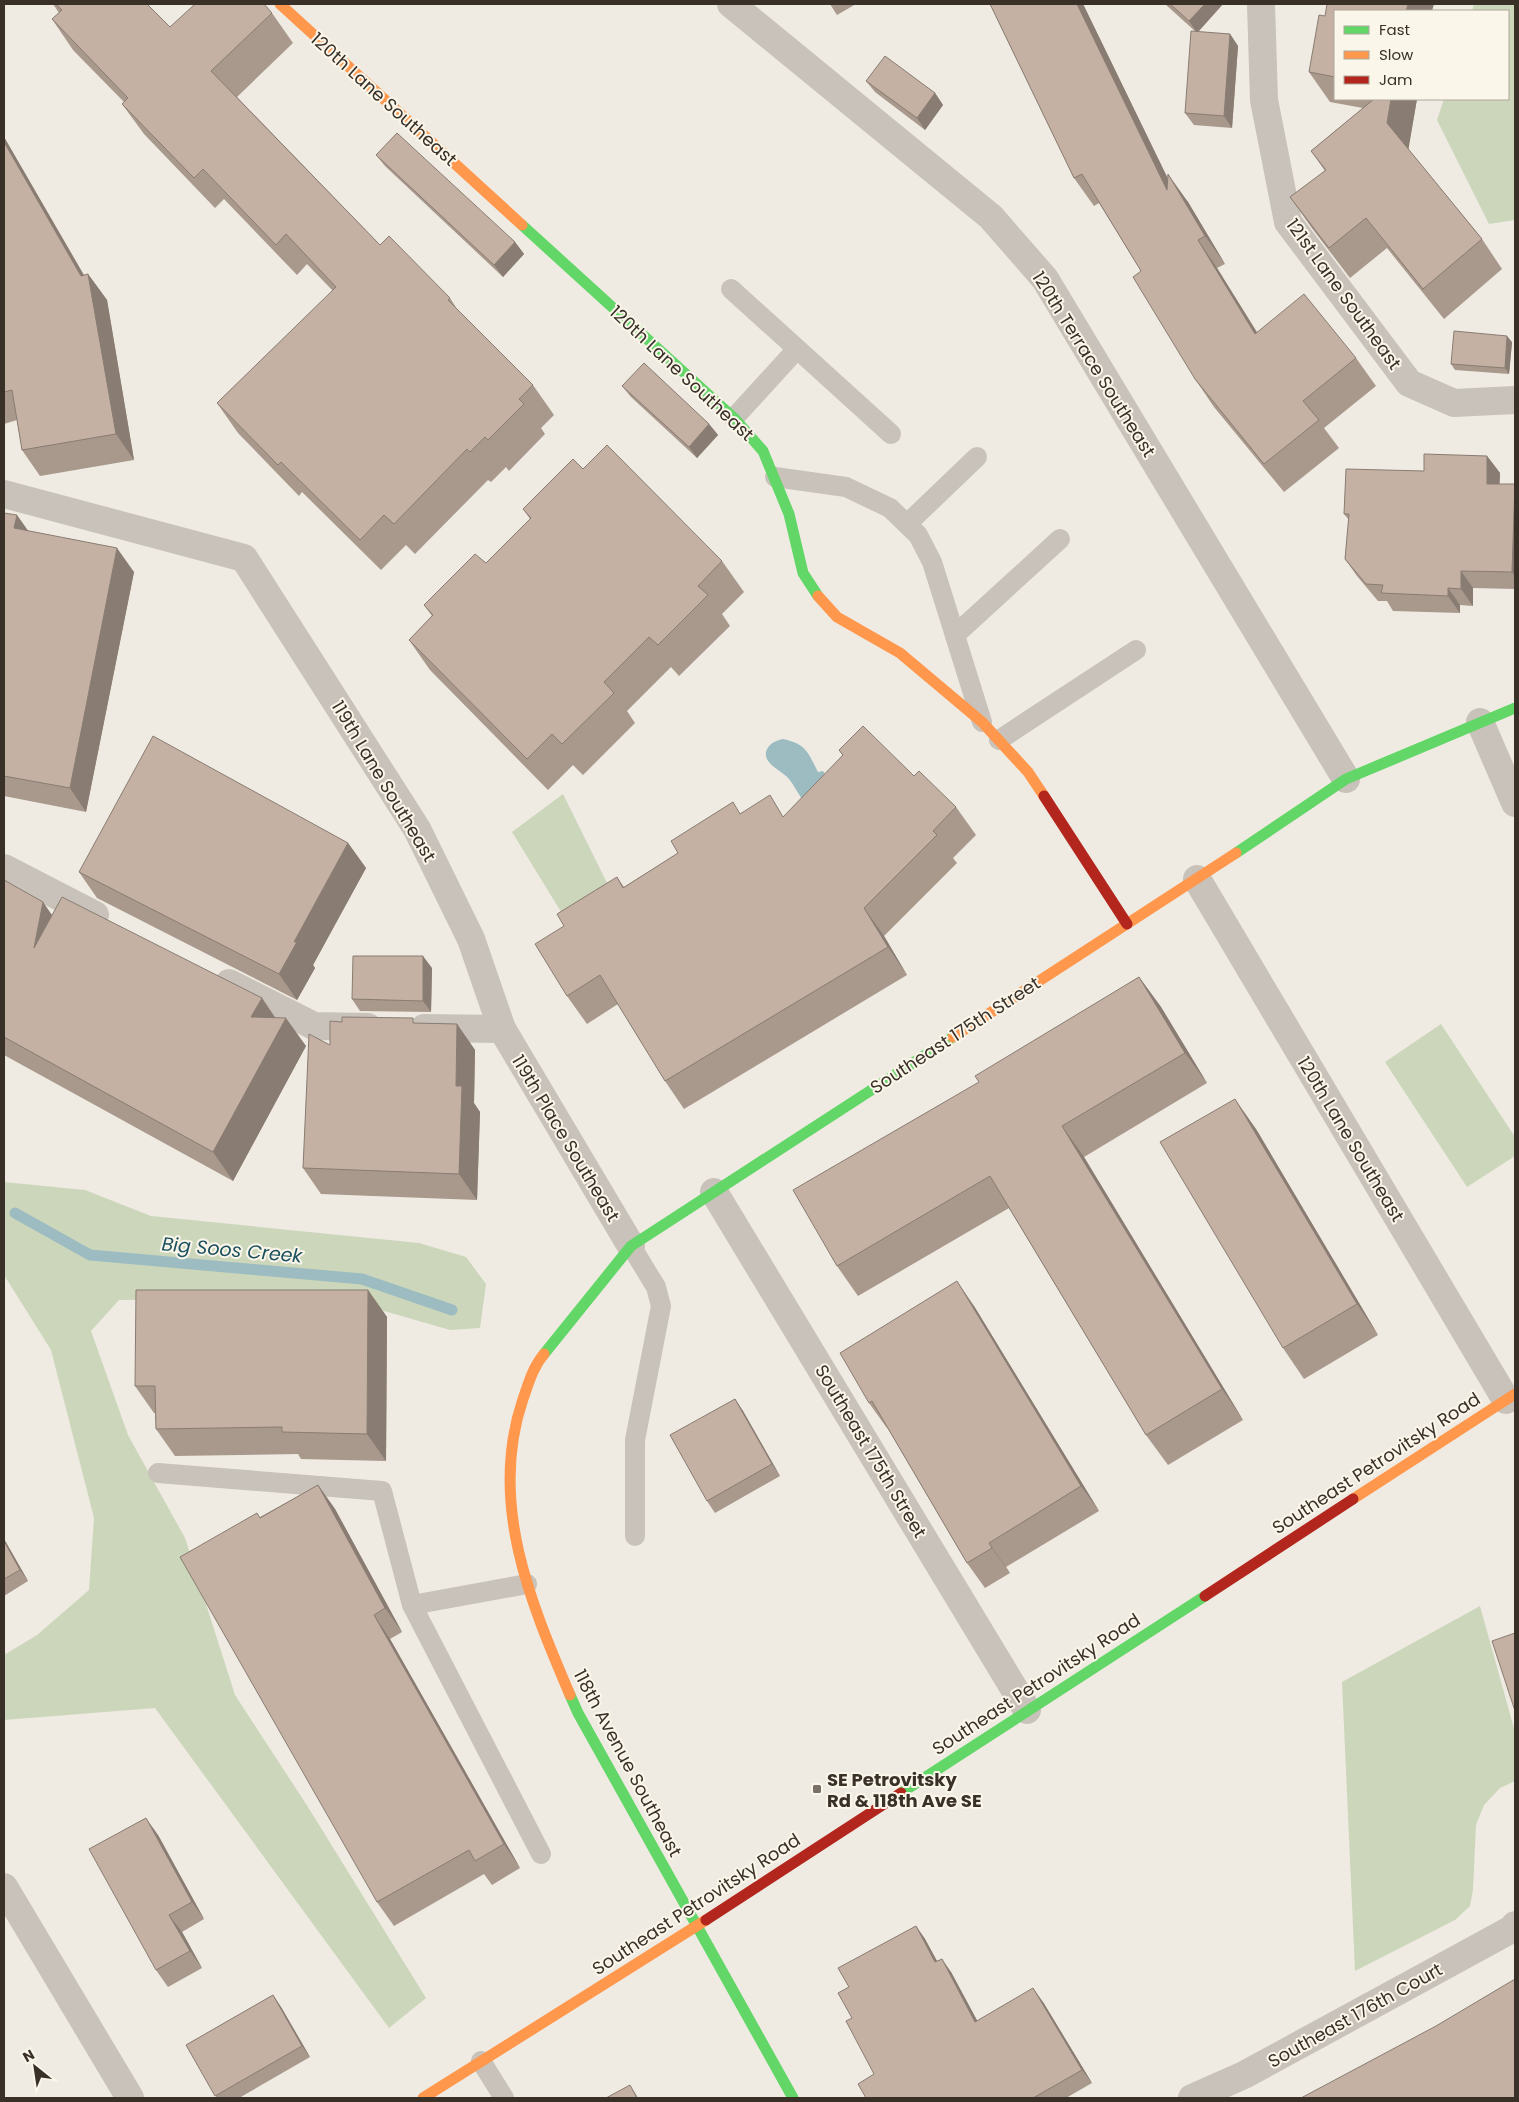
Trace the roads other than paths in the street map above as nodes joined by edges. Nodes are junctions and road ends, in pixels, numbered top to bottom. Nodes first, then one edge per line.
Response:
1 (280, 4) edge
2 (731, 4) edge
3 (1261, 4) edge
4 (731, 289) dead end
5 (797, 349) junction
6 (1515, 400) edge
7 (734, 418) junction
8 (891, 434) dead end
9 (977, 456) dead end
10 (775, 477) junction
11 (4, 494) edge
12 (907, 524) junction
13 (1060, 539) dead end
14 (955, 635) junction
15 (1136, 650) dead end
16 (1515, 708) edge
17 (982, 722) junction
18 (1480, 722) junction
19 (998, 740) junction
20 (1346, 779) junction
21 (1515, 803) edge
22 (4, 868) edge
23 (1197, 879) junction
24 (1127, 924) junction
25 (119, 927) edge
26 (208, 972) edge
27 (502, 1029) junction
28 (714, 1192) junction
29 (631, 1246) junction
30 (1511, 1397) edge
31 (158, 1473) dead end
32 (635, 1536) dead end
33 (528, 1584) junction
34 (412, 1605) junction
35 (1027, 1710) junction
36 (541, 1854) dead end
37 (4, 1887) edge
38 (1515, 1925) edge
39 (697, 1926) junction
40 (481, 2062) junction
41 (130, 2098) edge
42 (423, 2098) edge
43 (504, 2098) edge
44 (793, 2098) edge
45 (1192, 2098) edge

1 - 7 street, 120th Lane Southeast
2 - 20 street, 120th Terrace Southeast
3 - 6 street, 121st Lane Southeast
4 - 5 lane
5 - 7 lane
5 - 8 lane
7 - 10 street, 120th Lane Southeast
9 - 12 lane
10 - 12 lane
10 - 17 street, 120th Lane Southeast
11 - 27 street, 119th Lane Southeast
12 - 14 lane
13 - 14 lane
14 - 17 lane
15 - 19 lane
16 - 18 street
17 - 19 street, 120th Lane Southeast
18 - 20 street
18 - 21 street
19 - 24 street, 120th Lane Southeast
20 - 23 street, Southeast 175th Street
22 - 25 street
23 - 24 street, Southeast 175th Street
23 - 30 street, 120th Lane Southeast
24 - 28 street, Southeast 175th Street
26 - 27 street
27 - 29 street, 119th Place Southeast
28 - 29 street, Southeast 175th Street
28 - 35 street, Southeast 175th Street
29 - 32 lane
29 - 33 street, 118th Avenue Southeast
30 - 35 street, Southeast Petrovitsky Road
31 - 34 lane
33 - 34 lane
33 - 39 street, 118th Avenue Southeast
34 - 36 lane
35 - 39 street, Southeast Petrovitsky Road
37 - 41 street
38 - 45 street, Southeast 176th Court
39 - 40 street, Southeast Petrovitsky Road
39 - 44 street, 118th Avenue Southeast
40 - 42 street, Southeast Petrovitsky Road
40 - 43 lane

